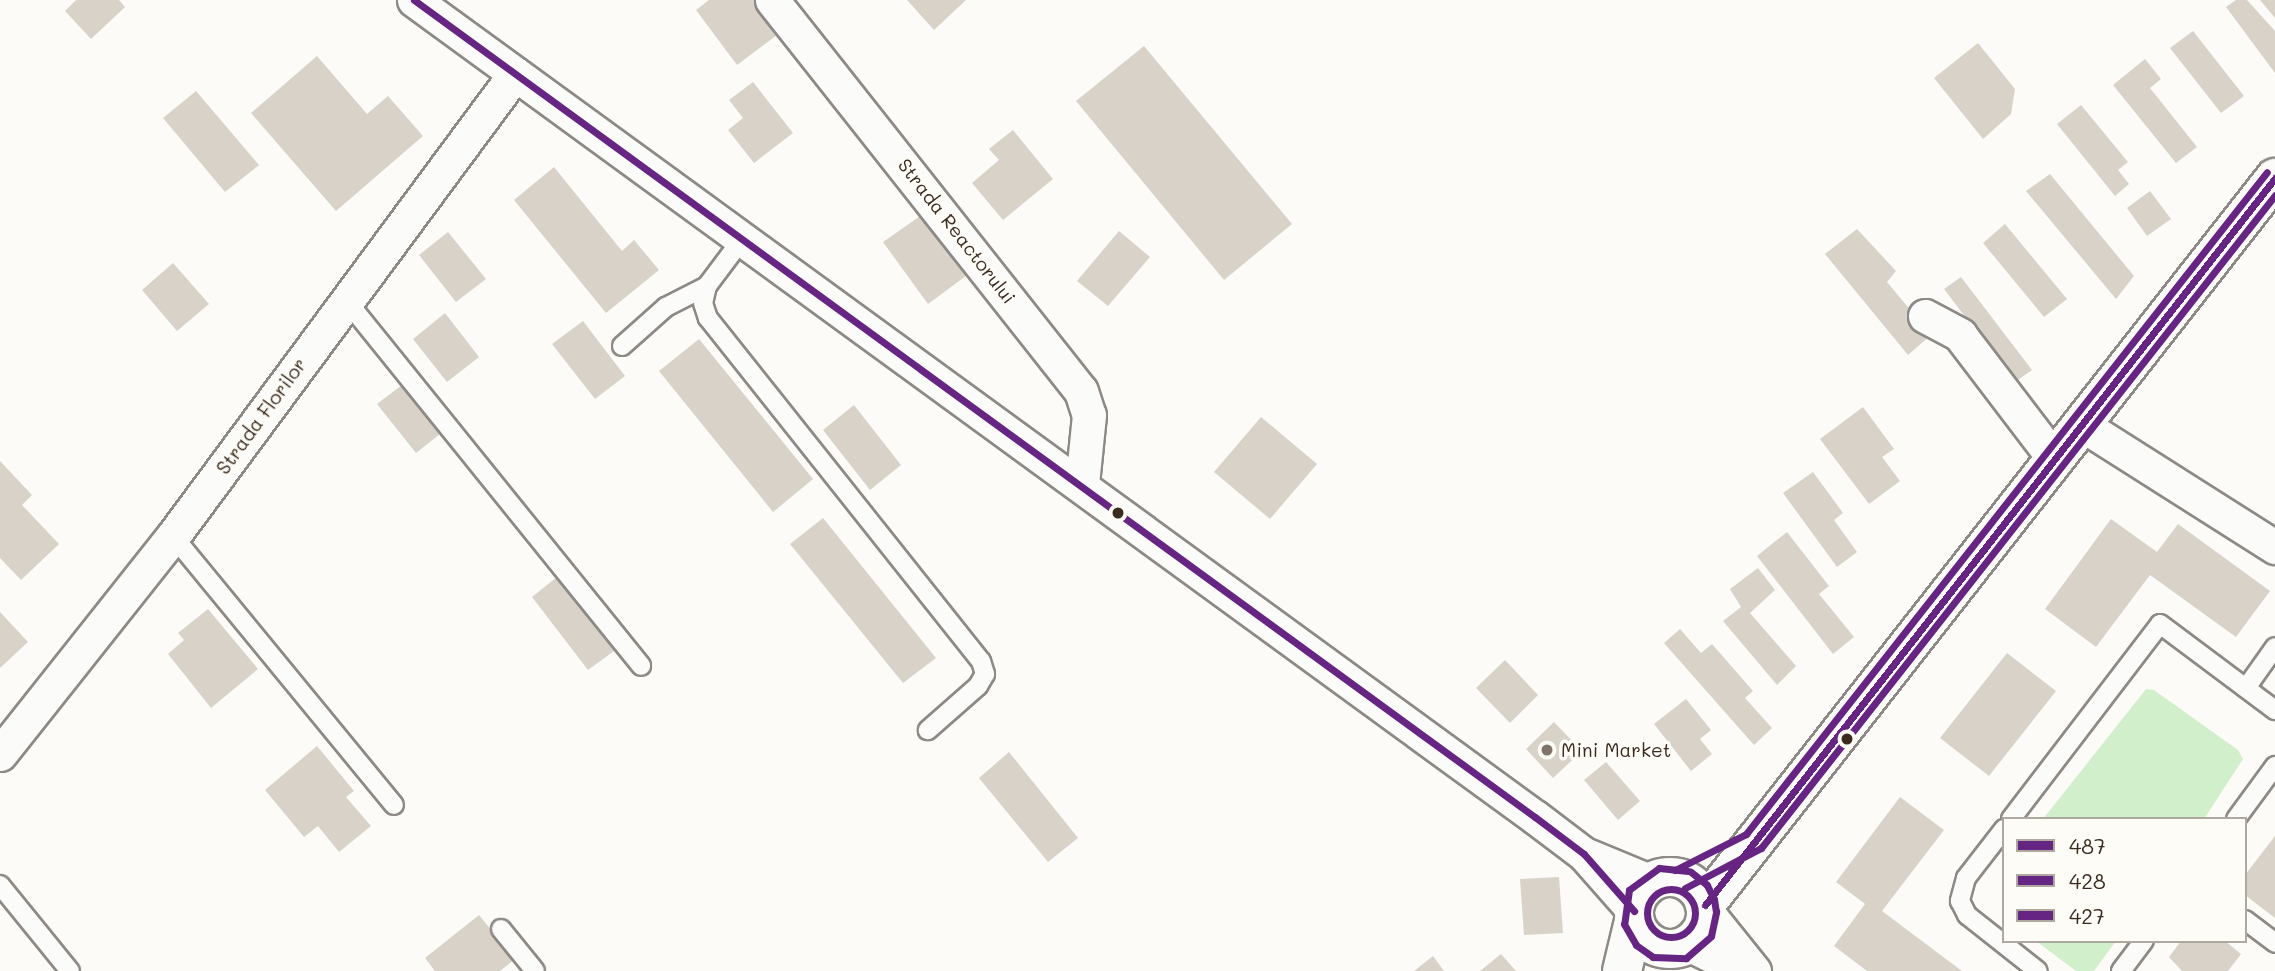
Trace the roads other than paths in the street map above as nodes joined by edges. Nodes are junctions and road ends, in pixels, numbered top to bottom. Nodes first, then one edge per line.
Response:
1 (414, 0) edge
2 (772, 0) edge
3 (515, 74) junction
4 (2275, 178) edge
5 (743, 238) junction
6 (707, 286) junction
7 (346, 300) junction
8 (1925, 316) dead end
9 (622, 346) dead end
10 (2084, 426) junction
11 (2056, 461) junction
12 (1082, 484) junction
13 (173, 536) junction
14 (2275, 547) edge
15 (2275, 648) edge
16 (641, 666) dead end
17 (2246, 688) junction
18 (2275, 710) edge
19 (928, 730) dead end
20 (0, 754) edge
21 (2275, 766) edge
22 (394, 805) dead end
23 (2013, 817) edge
24 (2237, 817) edge
25 (2002, 832) edge
26 (0, 886) edge
27 (1668, 902) junction
28 (2247, 922) edge
29 (501, 929) dead end
30 (2002, 943) edge
31 (2002, 943) edge
32 (2142, 943) edge
33 (2275, 943) edge
34 (1676, 954) edge
35 (70, 971) edge
36 (535, 971) edge
37 (1622, 971) edge
38 (1743, 971) edge
39 (1755, 971) edge
40 (2038, 971) edge
41 (2121, 971) edge

1 - 3 street
2 - 12 street, Strada Reactorului
3 - 5 street
3 - 7 street, Strada Florilor
4 - 10 main road
5 - 6 lane
5 - 12 street
6 - 9 lane
6 - 19 lane
7 - 13 street, Strada Florilor
7 - 16 lane
8 - 11 street
10 - 11 main road
10 - 14 street
11 - 27 main road
12 - 27 street
13 - 20 street, Strada Florilor
13 - 22 lane
15 - 17 lane
17 - 18 lane
17 - 23 lane
21 - 24 lane
25 - 31 lane
26 - 35 lane
27 - 34 main road
27 - 34 main road
27 - 37 main road
27 - 39 street
28 - 33 lane
29 - 36 lane
30 - 40 lane
32 - 41 lane
34 - 38 street

